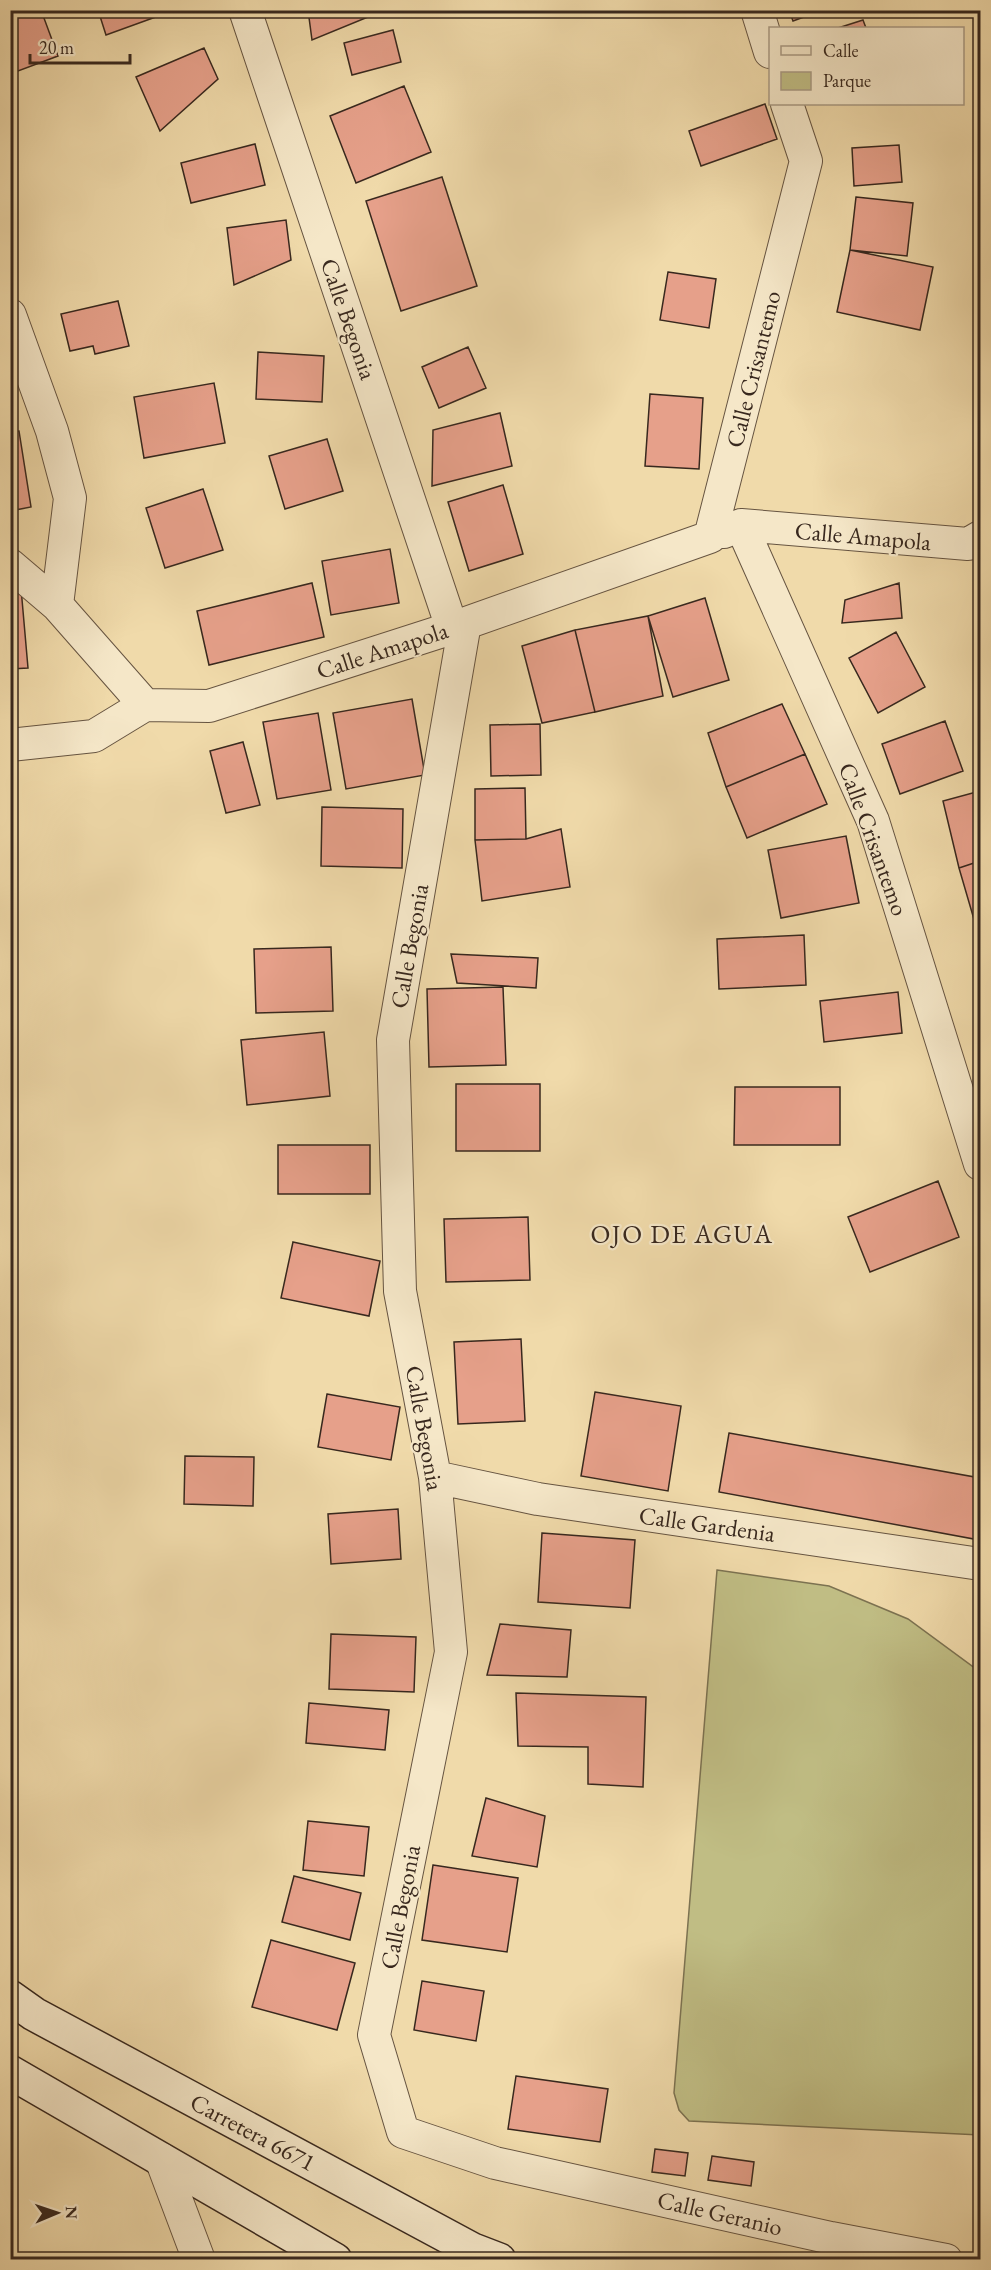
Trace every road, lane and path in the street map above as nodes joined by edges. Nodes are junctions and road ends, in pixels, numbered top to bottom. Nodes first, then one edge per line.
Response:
1 (245, 10) edge
2 (757, 10) edge
3 (769, 46) edge
4 (787, 105) edge
5 (10, 315) edge
6 (741, 525) junction
7 (710, 537) junction
8 (981, 537) edge
9 (10, 565) edge
10 (57, 605) junction
11 (458, 625) junction
12 (145, 705) junction
13 (10, 745) edge
14 (981, 1164) edge
15 (435, 1477) junction
16 (981, 1564) edge
17 (10, 1997) edge
18 (10, 2072) edge
19 (161, 2159) junction
20 (495, 2163) joint
21 (828, 2249) edge
22 (199, 2259) edge
23 (335, 2259) edge
24 (499, 2259) edge
25 (946, 2259) edge

1 - 11 street, Calle Begonia
2 - 3 street
4 - 7 street, Calle Crisantemo
5 - 10 street
6 - 7 street, Calle Amapola
6 - 8 street, Calle Amapola
6 - 14 street, Calle Crisantemo
7 - 11 street, Calle Amapola
9 - 10 street
10 - 12 street
11 - 12 street, Calle Amapola
11 - 15 street, Calle Begonia
12 - 13 street
15 - 16 street, Calle Gardenia
15 - 20 street, Calle Begonia
17 - 24 street, Carretera 6671
18 - 19 street
19 - 22 street
19 - 23 street
20 - 21 street, Calle Geranio
21 - 25 street, Calle Geranio

